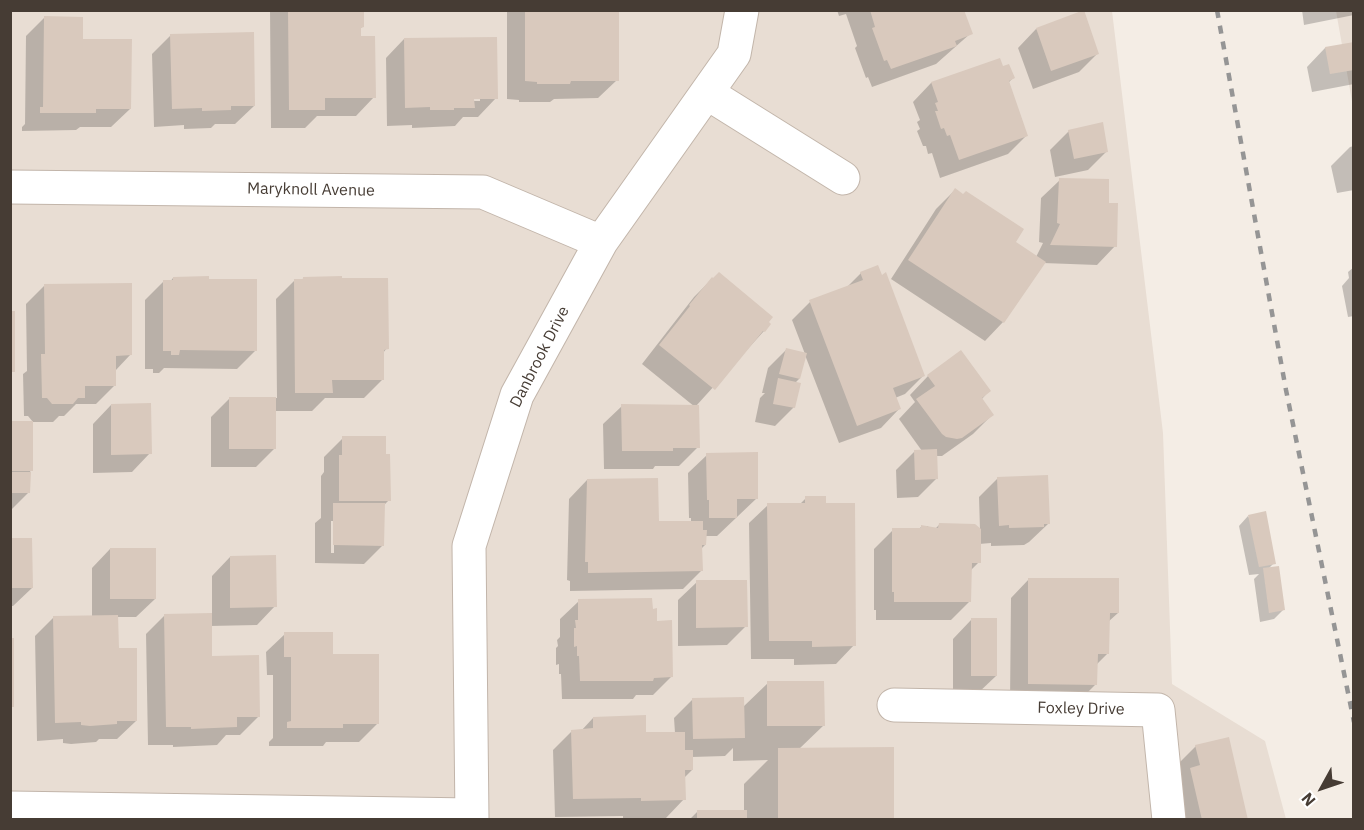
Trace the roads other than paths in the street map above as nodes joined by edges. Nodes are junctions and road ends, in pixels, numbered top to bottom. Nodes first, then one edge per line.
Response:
1 (742, 10) edge
2 (707, 93) junction
3 (843, 178) dead end
4 (10, 187) edge
5 (602, 242) junction
6 (894, 705) dead end
7 (10, 808) edge
8 (472, 817) edge
9 (1169, 819) edge

1 - 2 street, Danbrook Drive
2 - 3 street
2 - 5 street, Danbrook Drive
4 - 5 street, Maryknoll Avenue
5 - 8 street, Danbrook Drive
6 - 9 street, Foxley Drive
7 - 8 street

